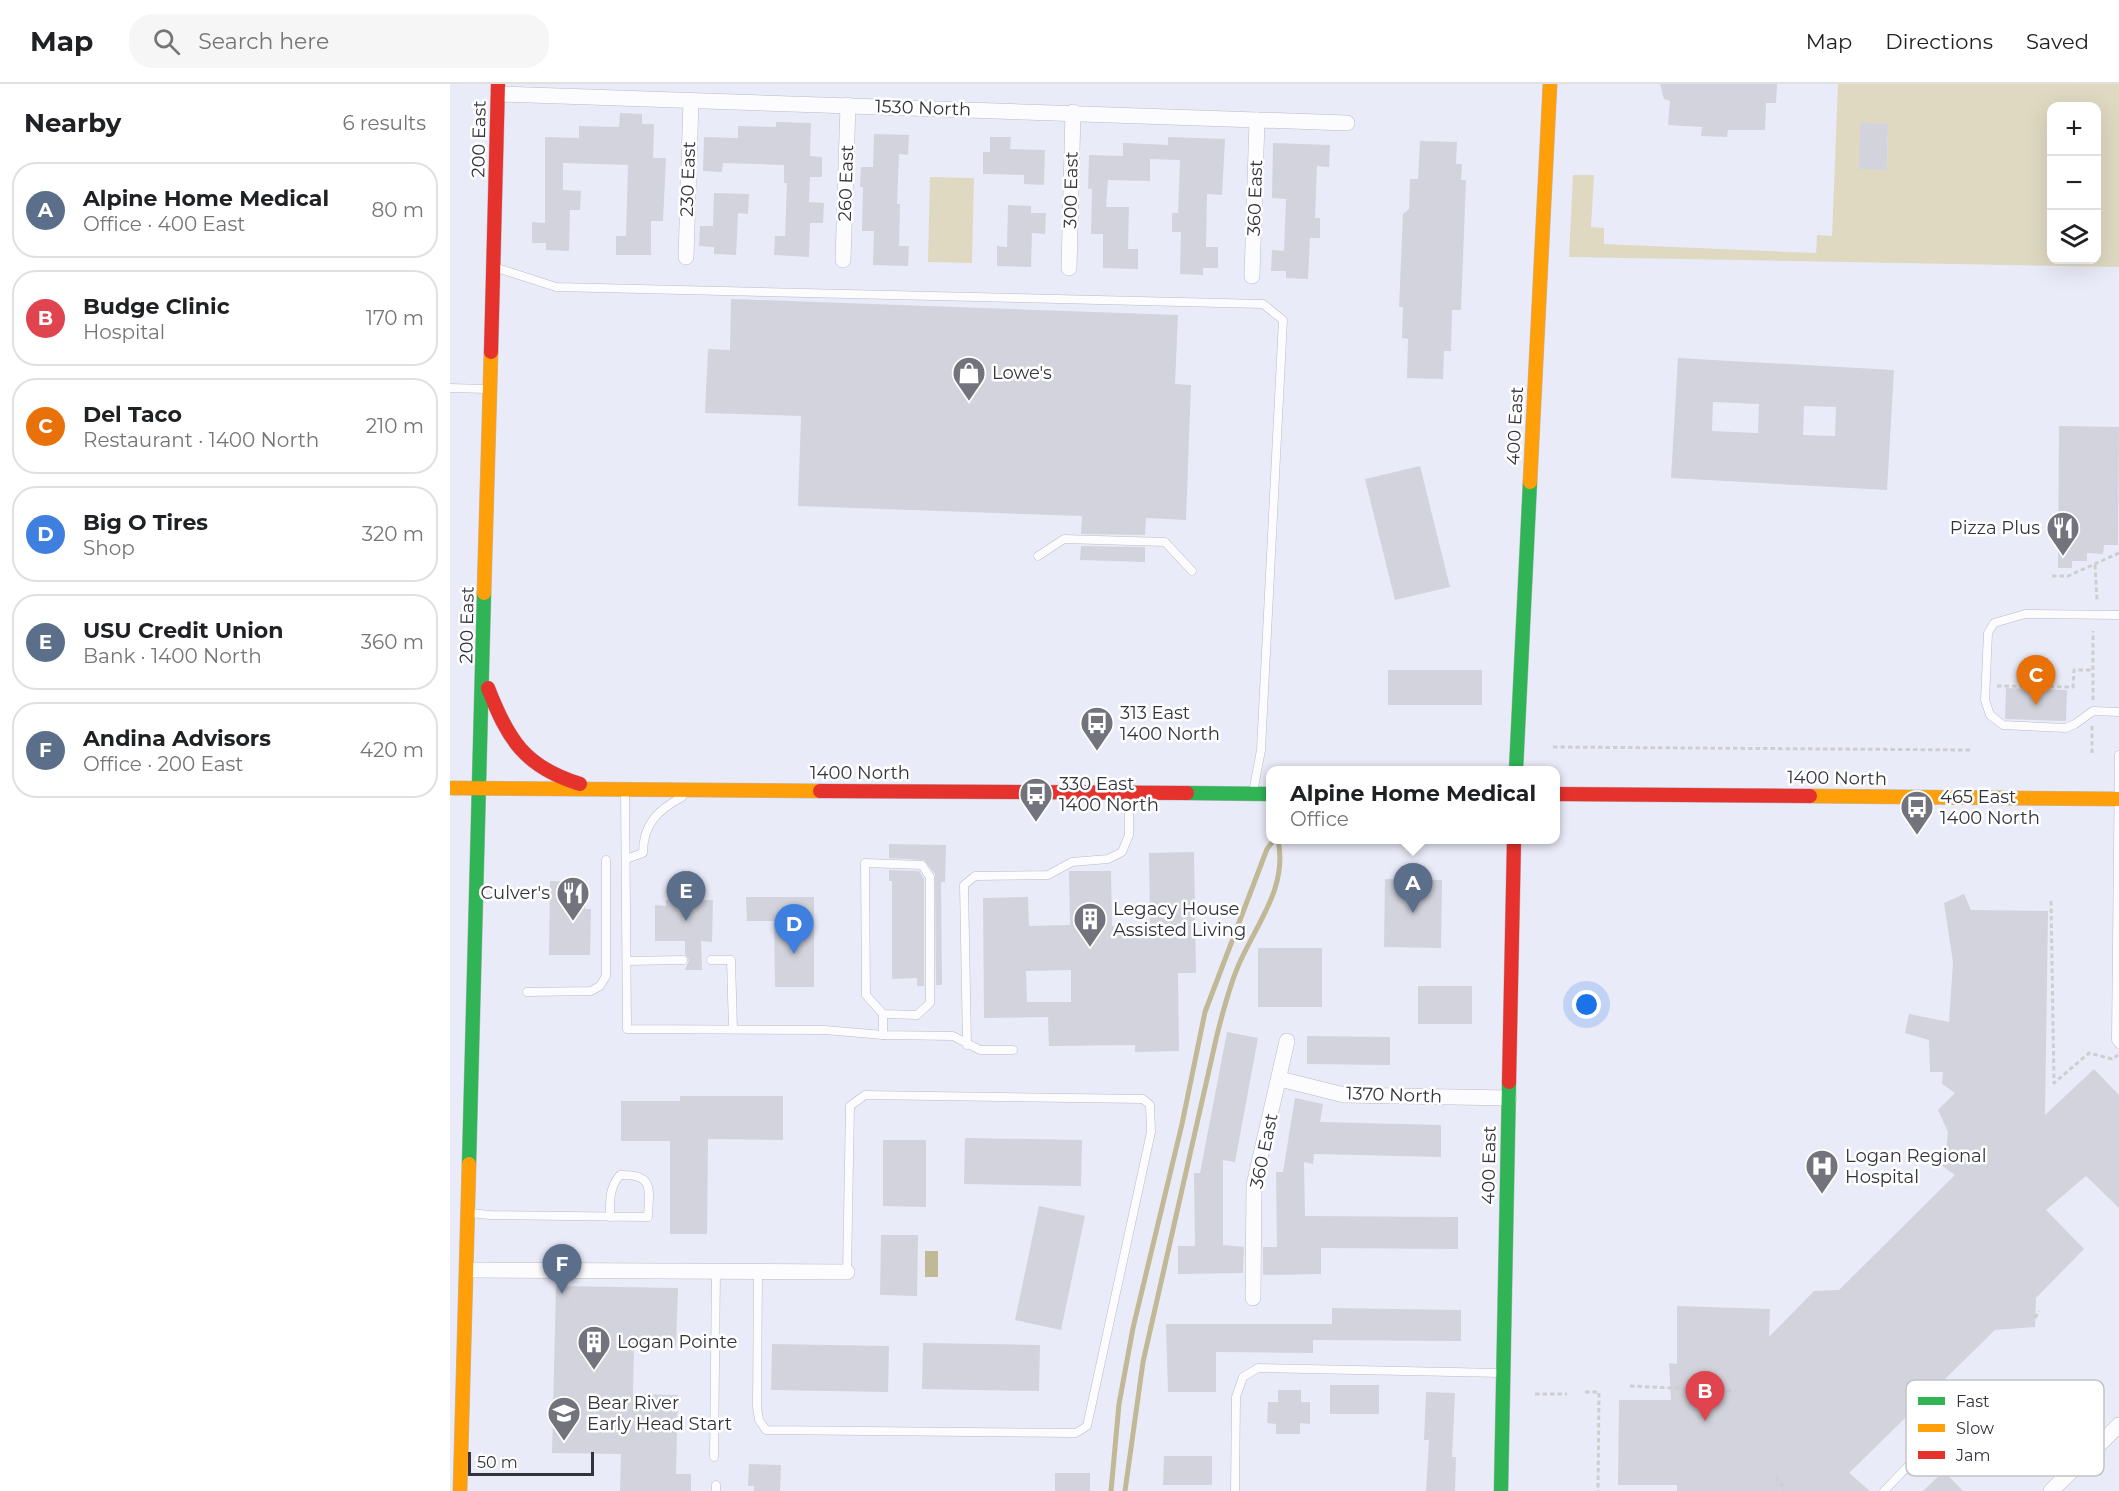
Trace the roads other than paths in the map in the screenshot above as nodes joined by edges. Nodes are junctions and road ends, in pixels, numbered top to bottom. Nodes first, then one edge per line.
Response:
1 (1550, 84) edge
2 (498, 89) edge
3 (691, 100) junction
4 (849, 105) junction
5 (1073, 112) junction
6 (1257, 120) junction
7 (1347, 123) dead end
8 (686, 257) dead end
9 (843, 260) dead end
10 (494, 267) junction
11 (1069, 268) dead end
12 (1252, 276) dead end
13 (450, 388) edge
14 (490, 389) junction
15 (1038, 556) dead end
16 (1192, 571) dead end
17 (2119, 615) edge
18 (484, 675) junction
19 (2119, 712) edge
20 (2119, 755) edge
21 (1516, 766) edge
22 (450, 788) edge
23 (481, 789) junction
24 (605, 790) junction
25 (625, 790) junction
26 (696, 790) junction
27 (1129, 793) junction
28 (1253, 794) junction
29 (1266, 794) edge
30 (1560, 794) edge
31 (2118, 799) edge
32 (1514, 844) edge
33 (626, 859) junction
34 (606, 860) dead end
35 (683, 960) dead end
36 (711, 960) dead end
37 (627, 961) junction
38 (527, 992) dead end
39 (883, 1014) junction
40 (733, 1029) junction
41 (884, 1035) junction
42 (1287, 1041) dead end
43 (2119, 1044) edge
44 (967, 1045) junction
45 (1012, 1050) dead end
46 (1280, 1079) junction
47 (1509, 1098) junction
48 (468, 1213) junction
49 (610, 1216) junction
50 (467, 1270) junction
51 (716, 1271) junction
52 (758, 1271) junction
53 (847, 1272) joint
54 (1253, 1298) dead end
55 (1503, 1373) junction
56 (457, 1404) edge
57 (2119, 1425) edge
58 (2104, 1440) edge
59 (714, 1457) dead end
60 (1906, 1468) edge
61 (2066, 1476) edge
62 (460, 1491) edge
63 (1235, 1491) edge
64 (1501, 1491) edge
65 (1884, 1491) edge
66 (2051, 1491) edge

1 - 21 main road, 400 East
2 - 3 street, 1530 North
2 - 10 main road, 200 East
3 - 4 street, 1530 North
3 - 8 street, 230 East
4 - 5 street, 1530 North
4 - 9 street, 260 East
5 - 6 street, 1530 North
5 - 11 street, 300 East
6 - 7 street, 1530 North
6 - 12 street, 360 East
10 - 14 main road, 200 East
10 - 28 lane
13 - 14 lane
14 - 18 main road, 200 East
15 - 16 lane
17 - 19 lane
18 - 23 main road, 200 East
18 - 24 main road
20 - 31 lane
22 - 23 main road, 1400 North
23 - 24 main road, 1400 North
23 - 48 main road, 200 East
24 - 25 main road, 1400 North
25 - 26 main road, 1400 North
25 - 33 lane
26 - 27 main road, 1400 North
26 - 33 lane
27 - 28 main road, 1400 North
27 - 44 lane
28 - 29 main road, 1400 North
30 - 31 main road, 1400 North
31 - 43 lane
32 - 47 main road, 400 East
33 - 37 lane
34 - 38 lane
35 - 37 lane
36 - 40 lane
37 - 40 lane
39 - 39 lane
39 - 41 lane
40 - 41 lane
41 - 44 lane
42 - 46 street, 360 East
44 - 45 lane
46 - 47 street, 1370 North
46 - 54 street, 360 East
47 - 55 main road, 400 East
48 - 49 lane
48 - 50 main road, 200 East
49 - 49 lane
50 - 51 street
50 - 56 main road, 200 East
51 - 52 street
51 - 59 lane
52 - 53 street
52 - 53 lane
55 - 63 lane
55 - 64 main road, 400 East
56 - 62 main road, 200 East
57 - 58 street
60 - 65 lane
61 - 66 street

